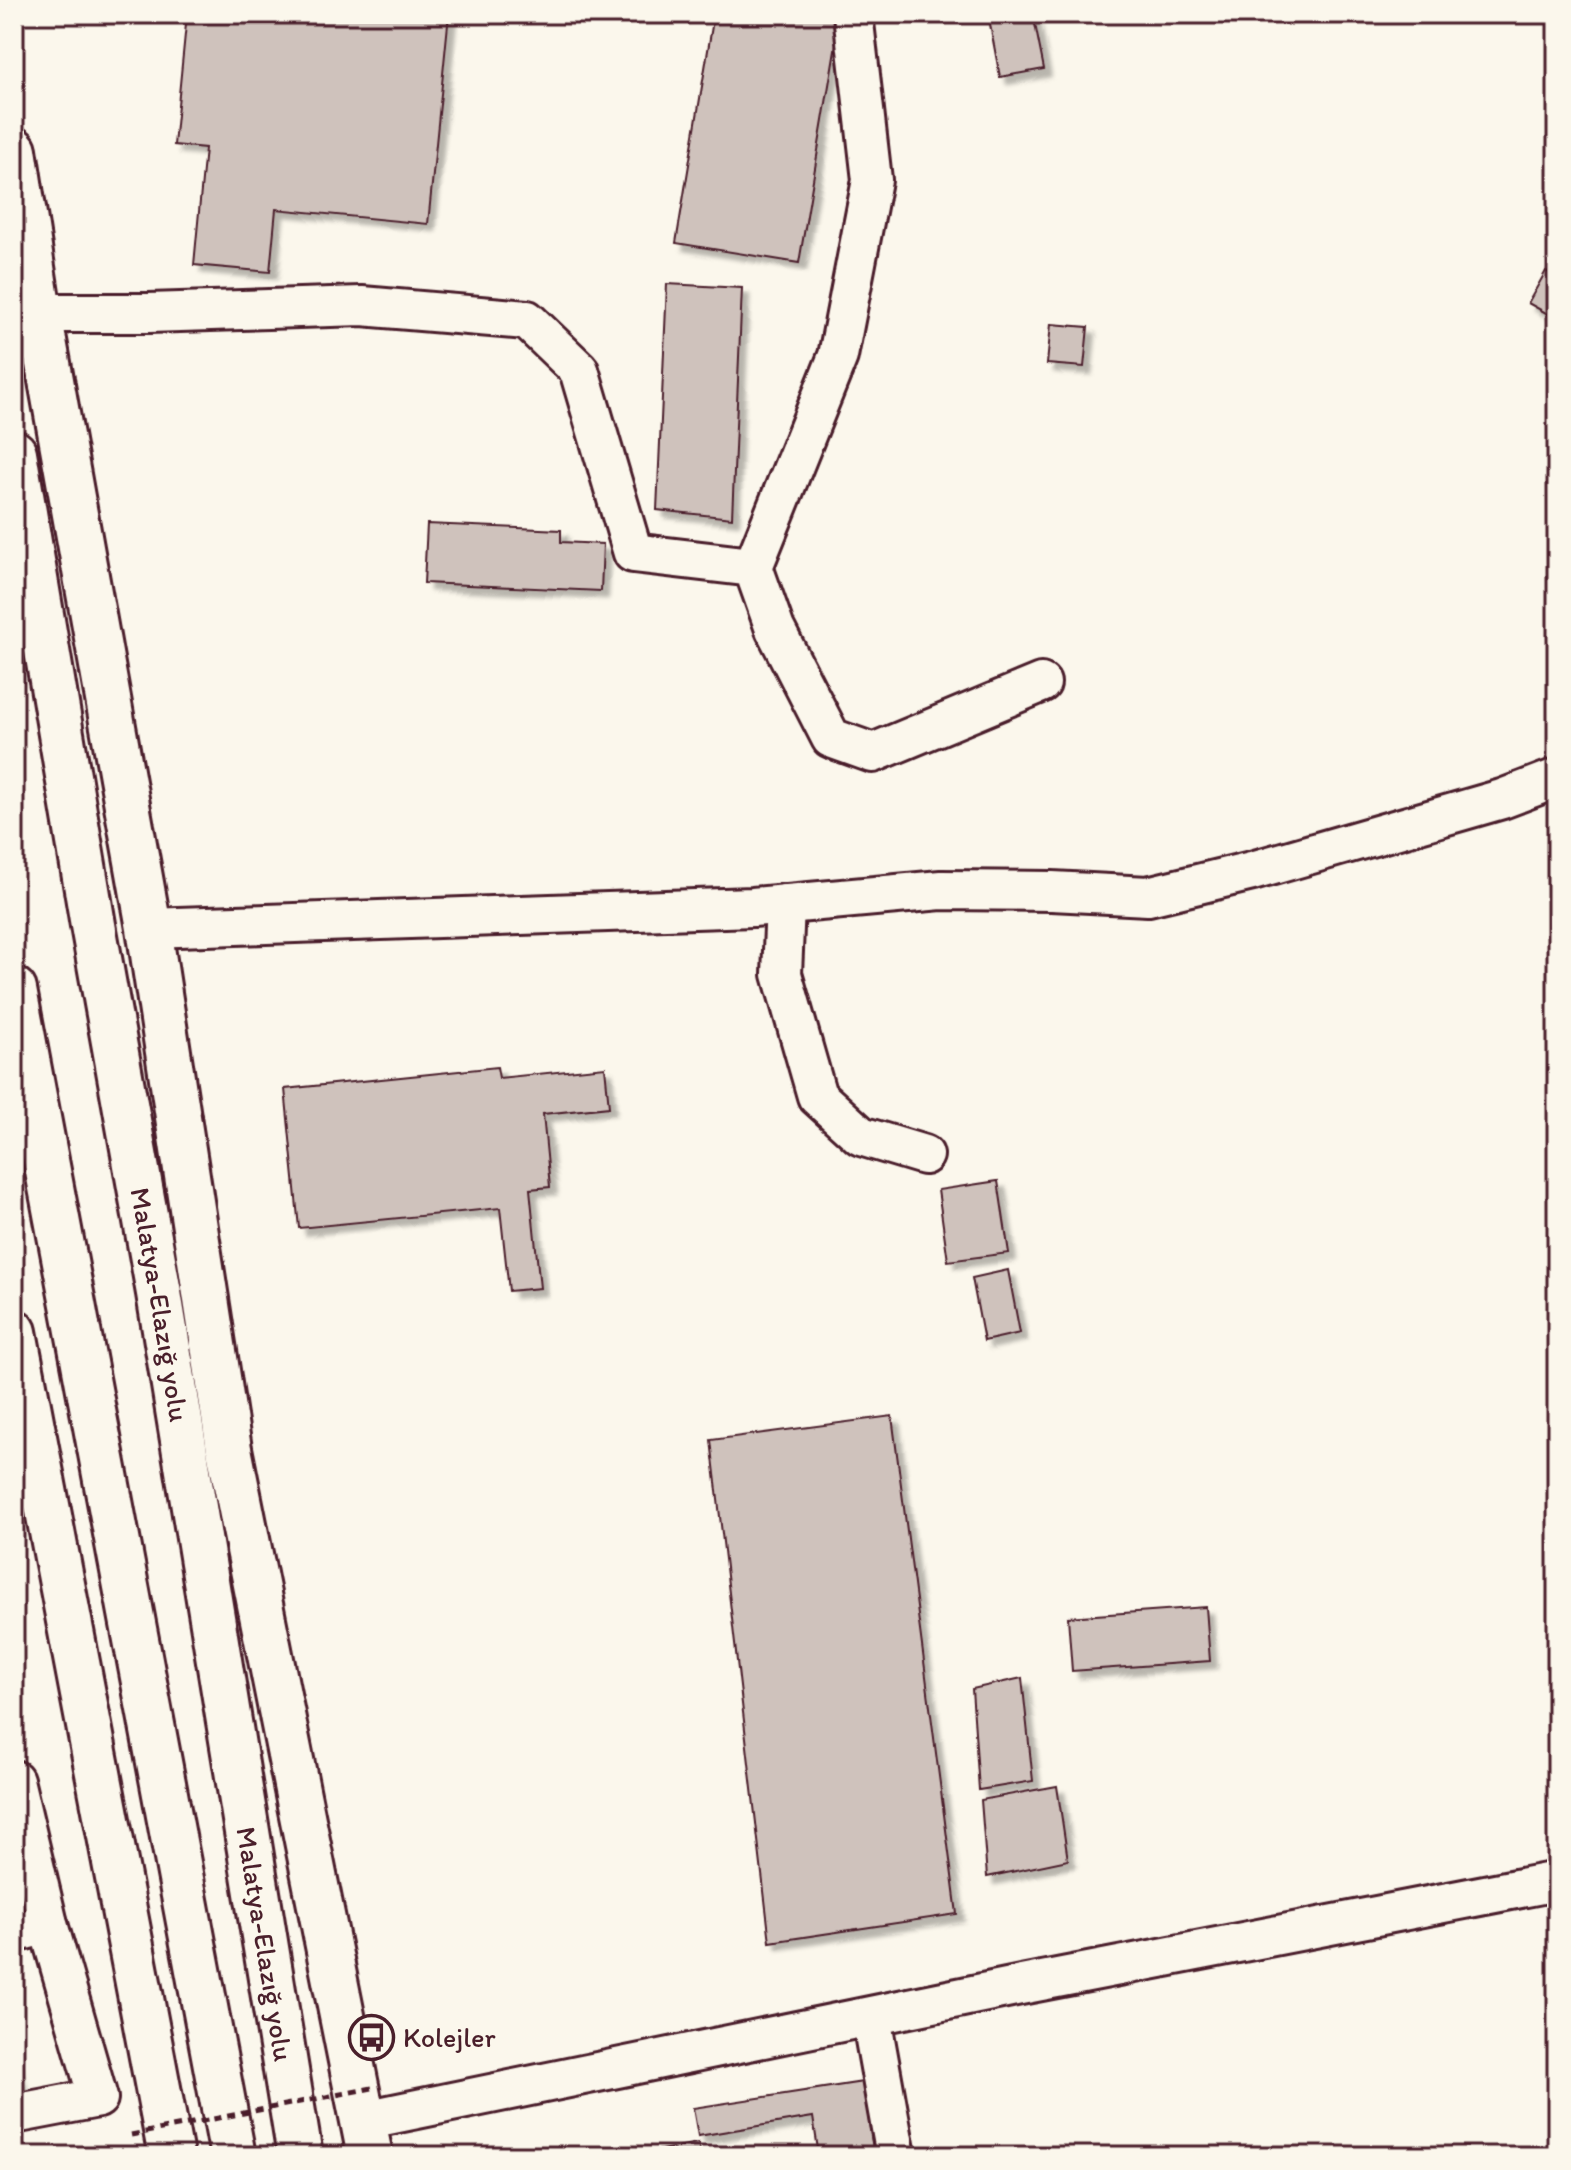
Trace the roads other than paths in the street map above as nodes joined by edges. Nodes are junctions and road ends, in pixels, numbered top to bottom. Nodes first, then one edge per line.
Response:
1 (853, 14) edge
2 (14, 150) edge
3 (39, 313) junction
4 (14, 453) edge
5 (753, 567) junction
6 (1041, 683) dead end
7 (59, 720) junction
8 (1557, 778) edge
9 (785, 904) junction
10 (149, 928) junction
11 (14, 990) edge
12 (924, 1155) dead end
13 (14, 1332) edge
14 (229, 1449) junction
15 (27, 1483) edge
16 (14, 1780) edge
17 (1557, 1881) edge
18 (31, 1929) edge
19 (871, 2017) junction
20 (14, 2114) edge
21 (368, 2121) edge
22 (171, 2156) edge
23 (233, 2156) edge
24 (300, 2156) edge
25 (896, 2156) edge

1 - 5 street
2 - 3 main road
3 - 5 street
3 - 10 main road
4 - 7 main road, Malatya-Elazığ yolu
5 - 6 street
7 - 14 main road
7 - 24 main road, Malatya-Elazığ yolu
8 - 9 street
9 - 10 street
9 - 12 street
10 - 14 main road
11 - 23 main road
13 - 15 main road
14 - 21 main road
15 - 22 main road
16 - 18 street
17 - 19 street
18 - 20 street
19 - 21 street
19 - 25 street

